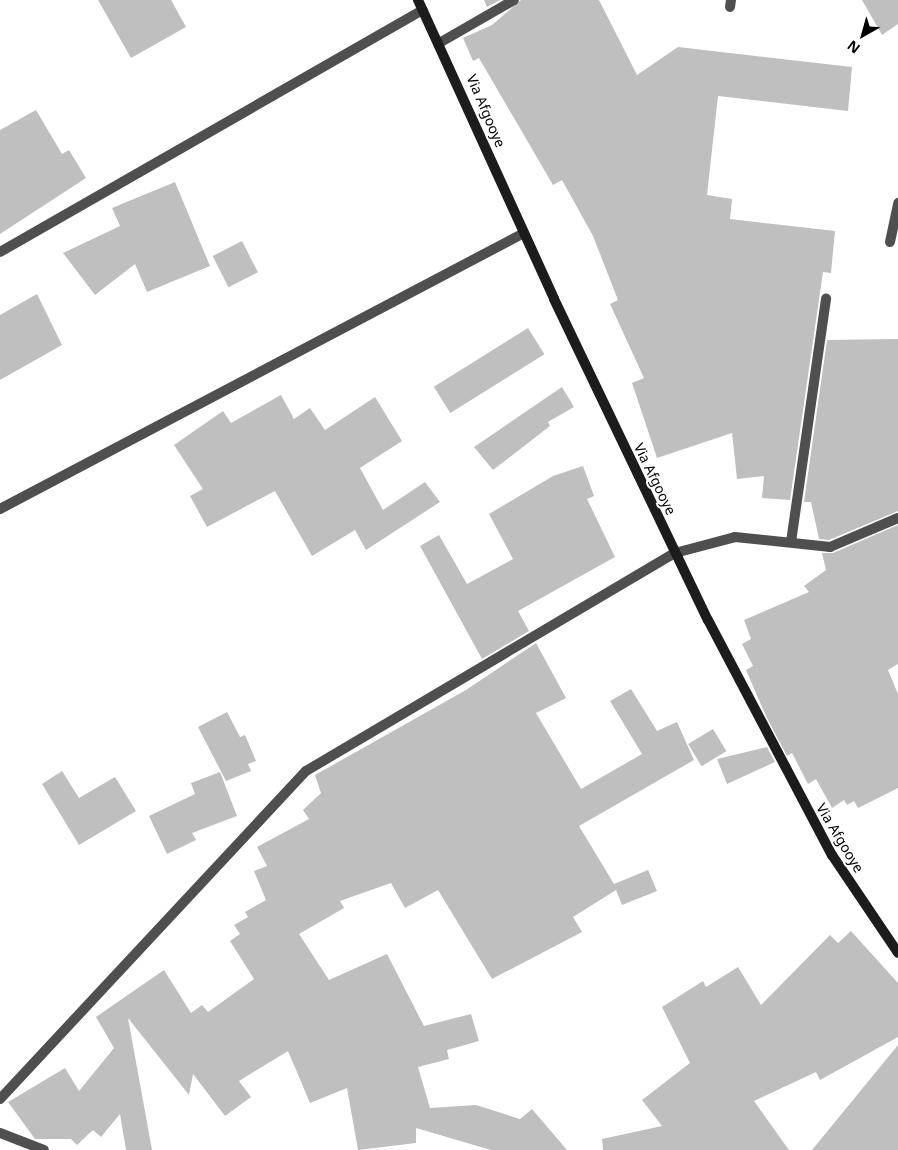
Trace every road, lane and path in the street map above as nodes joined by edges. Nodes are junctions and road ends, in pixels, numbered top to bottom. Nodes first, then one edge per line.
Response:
1 (514, 0) edge
2 (421, 5) edge
3 (441, 42) junction
4 (898, 203) edge
5 (524, 234) junction
6 (890, 242) dead end
7 (0, 252) edge
8 (826, 298) dead end
9 (0, 509) edge
10 (898, 518) edge
11 (791, 542) junction
12 (675, 553) junction
13 (893, 940) edge
14 (898, 953) edge
15 (0, 1099) edge
16 (0, 1133) edge
17 (44, 1150) edge

1 - 3 street
2 - 3 main road, Via Afgooye
2 - 7 street
3 - 5 main road, Via Afgooye
4 - 6 street
5 - 9 street
5 - 12 main road, Via Afgooye
8 - 11 street
10 - 11 street
11 - 12 street
12 - 13 main road, Via Afgooye
12 - 15 street
13 - 14 main road, Via Afgooye
16 - 17 street

